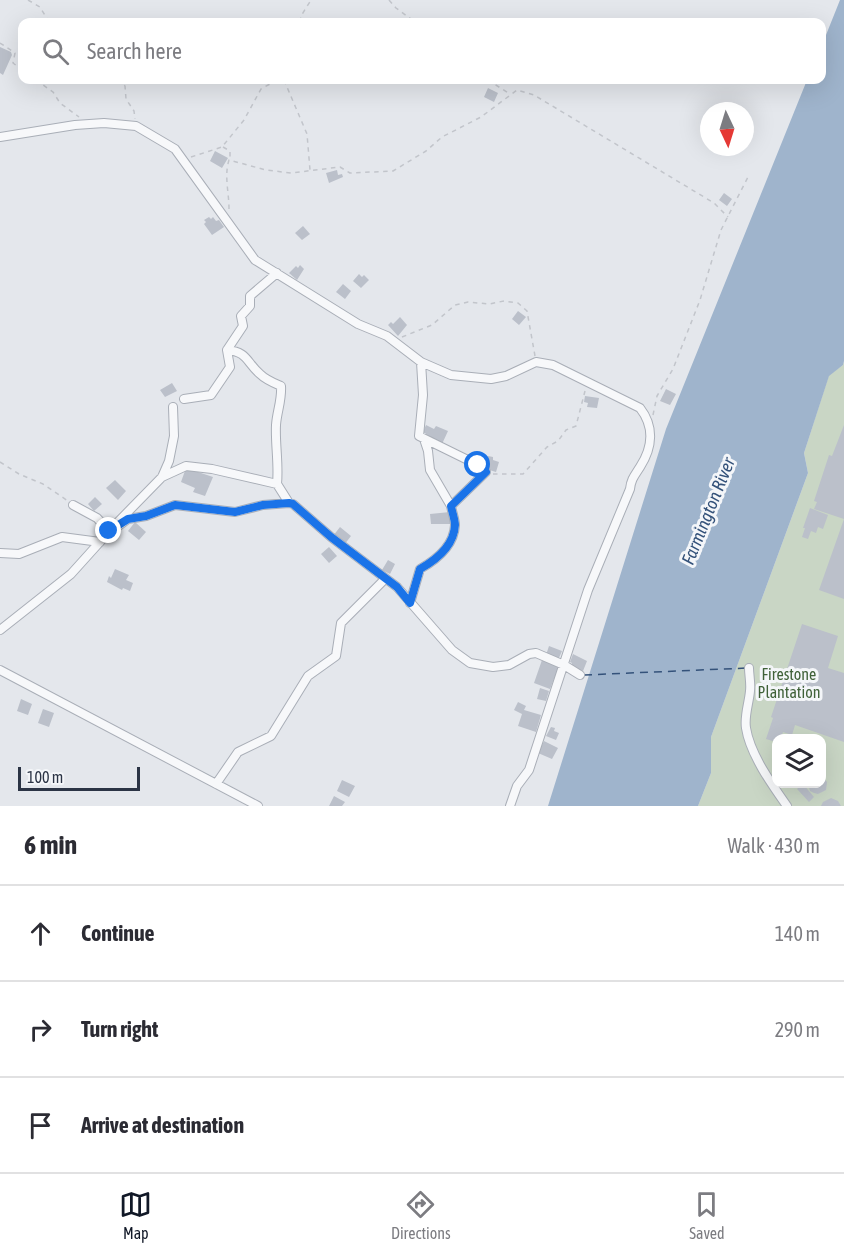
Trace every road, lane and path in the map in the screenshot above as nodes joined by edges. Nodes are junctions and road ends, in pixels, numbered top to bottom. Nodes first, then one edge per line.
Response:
1 (28, 0) edge
2 (311, 0) edge
3 (389, 0) edge
4 (46, 18) edge
5 (301, 18) edge
6 (410, 18) edge
7 (0, 42) edge
8 (18, 67) edge
9 (42, 84) edge
10 (122, 84) edge
11 (270, 84) edge
12 (287, 84) edge
13 (495, 84) edge
14 (511, 94) junction
15 (86, 124) junction
16 (136, 126) junction
17 (0, 137) edge
18 (222, 147) junction
19 (230, 160) junction
20 (183, 161) junction
21 (310, 171) junction
22 (749, 175) dead end
23 (728, 217) junction
24 (229, 224) junction
25 (277, 273) junction
26 (395, 341) junction
27 (226, 350) junction
28 (421, 362) junction
29 (536, 362) junction
30 (589, 381) junction
31 (184, 399) dead end
32 (173, 407) dead end
33 (651, 431) junction
34 (424, 439) junction
35 (0, 462) edge
36 (486, 472) junction
37 (162, 477) junction
38 (278, 484) junction
39 (289, 503) junction
40 (73, 505) joint
41 (451, 506) junction
42 (111, 529) junction
43 (100, 542) junction
44 (0, 553) edge
45 (386, 579) junction
46 (410, 603) junction
47 (0, 630) edge
48 (564, 664) junction
49 (749, 668) dead end
50 (0, 670) edge
51 (580, 675) dead end
52 (216, 784) junction
53 (258, 806) edge
54 (510, 806) edge
55 (788, 806) edge

1 - 4 path
2 - 5 path
3 - 6 path
7 - 8 path
9 - 15 path
10 - 16 path
11 - 18 path
12 - 21 path
13 - 14 path
14 - 21 path
14 - 23 path
15 - 16 street
15 - 17 street
16 - 20 street
18 - 19 path
18 - 20 path
19 - 21 path
19 - 24 path
20 - 24 street
22 - 23 path
23 - 33 path
24 - 25 street
25 - 26 street
25 - 27 street
26 - 28 street
26 - 29 path
27 - 31 street
27 - 38 street
28 - 29 street
28 - 34 street
29 - 30 street
30 - 33 street
30 - 36 path
32 - 37 street
33 - 48 street
34 - 36 street
34 - 41 street
35 - 40 path
36 - 41 street
37 - 38 street
37 - 42 street
38 - 39 street
39 - 42 street
39 - 45 street
40 - 42 street
41 - 46 street
42 - 43 street
43 - 44 street
43 - 47 street
45 - 46 street
45 - 52 street
46 - 48 street
48 - 51 street
48 - 54 street
49 - 55 street
50 - 52 street
52 - 53 street

